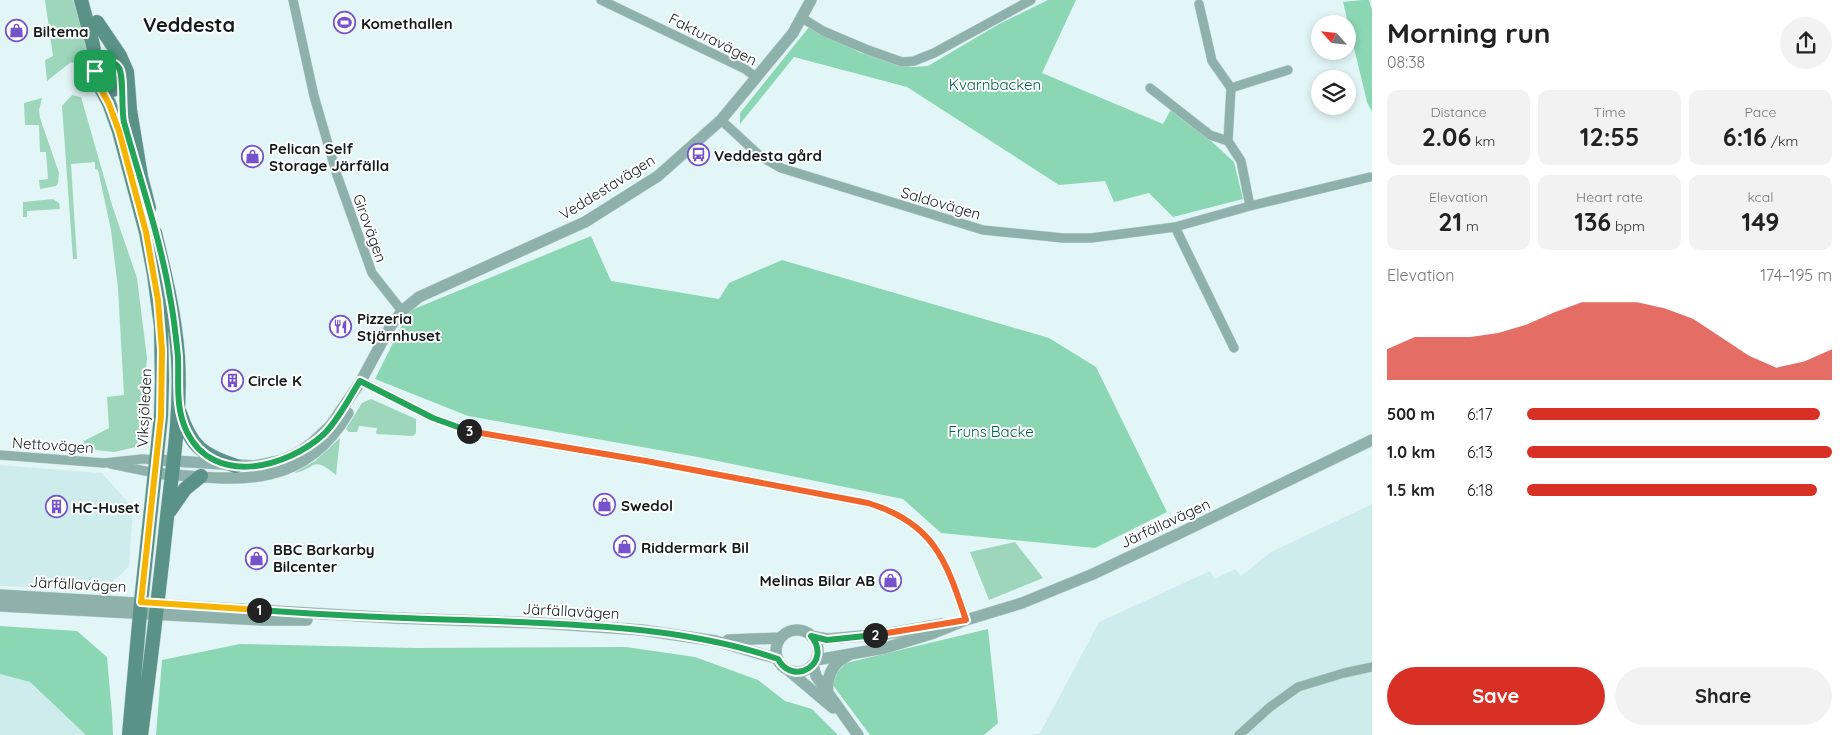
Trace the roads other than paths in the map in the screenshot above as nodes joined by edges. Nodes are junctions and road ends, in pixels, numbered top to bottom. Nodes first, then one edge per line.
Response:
1 (81, 0) edge
2 (91, 0) edge
3 (293, 0) edge
4 (601, 0) edge
5 (811, 0) edge
6 (1031, 0) edge
7 (1198, 4) dead end
8 (802, 18) junction
9 (97, 22) junction
10 (115, 64) junction
11 (96, 67) junction
12 (1288, 70) dead end
13 (758, 78) junction
14 (121, 82) junction
15 (102, 88) junction
16 (1150, 88) dead end
17 (1231, 88) junction
18 (721, 120) junction
19 (1228, 142) junction
20 (141, 177) junction
21 (1370, 177) dead end
22 (1250, 206) junction
23 (1175, 227) junction
24 (402, 310) junction
25 (1234, 348) dead end
26 (360, 381) junction
27 (178, 410) junction
28 (1372, 440) edge
29 (0, 455) edge
30 (104, 462) junction
31 (156, 466) junction
32 (236, 466) junction
33 (173, 468) junction
34 (202, 476) junction
35 (168, 514) junction
36 (0, 595) edge
37 (0, 606) edge
38 (140, 608) junction
39 (157, 609) junction
40 (966, 620) junction
41 (811, 636) junction
42 (780, 638) junction
43 (716, 641) junction
44 (855, 653) junction
45 (778, 659) junction
46 (814, 662) junction
47 (1372, 667) edge
48 (788, 670) junction
49 (828, 694) junction
50 (845, 719) junction
51 (129, 735) edge
52 (141, 735) edge
53 (858, 735) edge
54 (1239, 735) edge

1 - 11 main road
2 - 9 main road
3 - 24 street, Girovägen
4 - 13 street, Fakturavägen
5 - 8 street, Veddestavägen
6 - 8 street
7 - 17 street
8 - 13 street, Veddestavägen
9 - 10 main road
9 - 20 main road
10 - 11 main road
10 - 14 main road
11 - 15 main road
12 - 17 street
13 - 18 street, Veddestavägen
14 - 15 main road
14 - 20 main road
15 - 31 main road, Viksjöleden
16 - 19 street
17 - 19 street
18 - 23 street, Saldovägen
18 - 24 street, Veddestavägen
19 - 22 street
20 - 27 main road
21 - 22 street, Saldovägen
22 - 23 street, Saldovägen
23 - 25 street
24 - 26 street, Veddestavägen
26 - 32 street, Veddestavägen
26 - 34 street, Veddestavägen
26 - 40 street
27 - 32 main road
27 - 33 main road
28 - 40 street, Järfällavägen
29 - 30 street, Nettovägen
30 - 31 street, Nettovägen
30 - 31 street, Nettovägen
31 - 33 street, Veddestavägen
31 - 38 main road, Viksjöleden
32 - 33 street, Veddestavägen
33 - 34 street, Veddestavägen
33 - 35 main road
34 - 35 main road
35 - 39 main road
36 - 38 street, Järfällavägen
37 - 38 street, Järfällavägen
38 - 39 street, Järfällavägen
38 - 51 main road, Viksjöleden
39 - 43 street, Järfällavägen
39 - 52 main road
40 - 41 street, Järfällavägen
40 - 44 street, Järfällavägen
41 - 42 street
41 - 46 street
42 - 43 street, Järfällavägen
42 - 45 street
43 - 45 street, Järfällavägen
44 - 46 street, Järfällavägen
44 - 49 street
45 - 48 street
46 - 48 street
46 - 49 street
47 - 54 street
48 - 50 street
49 - 50 street
50 - 53 street

